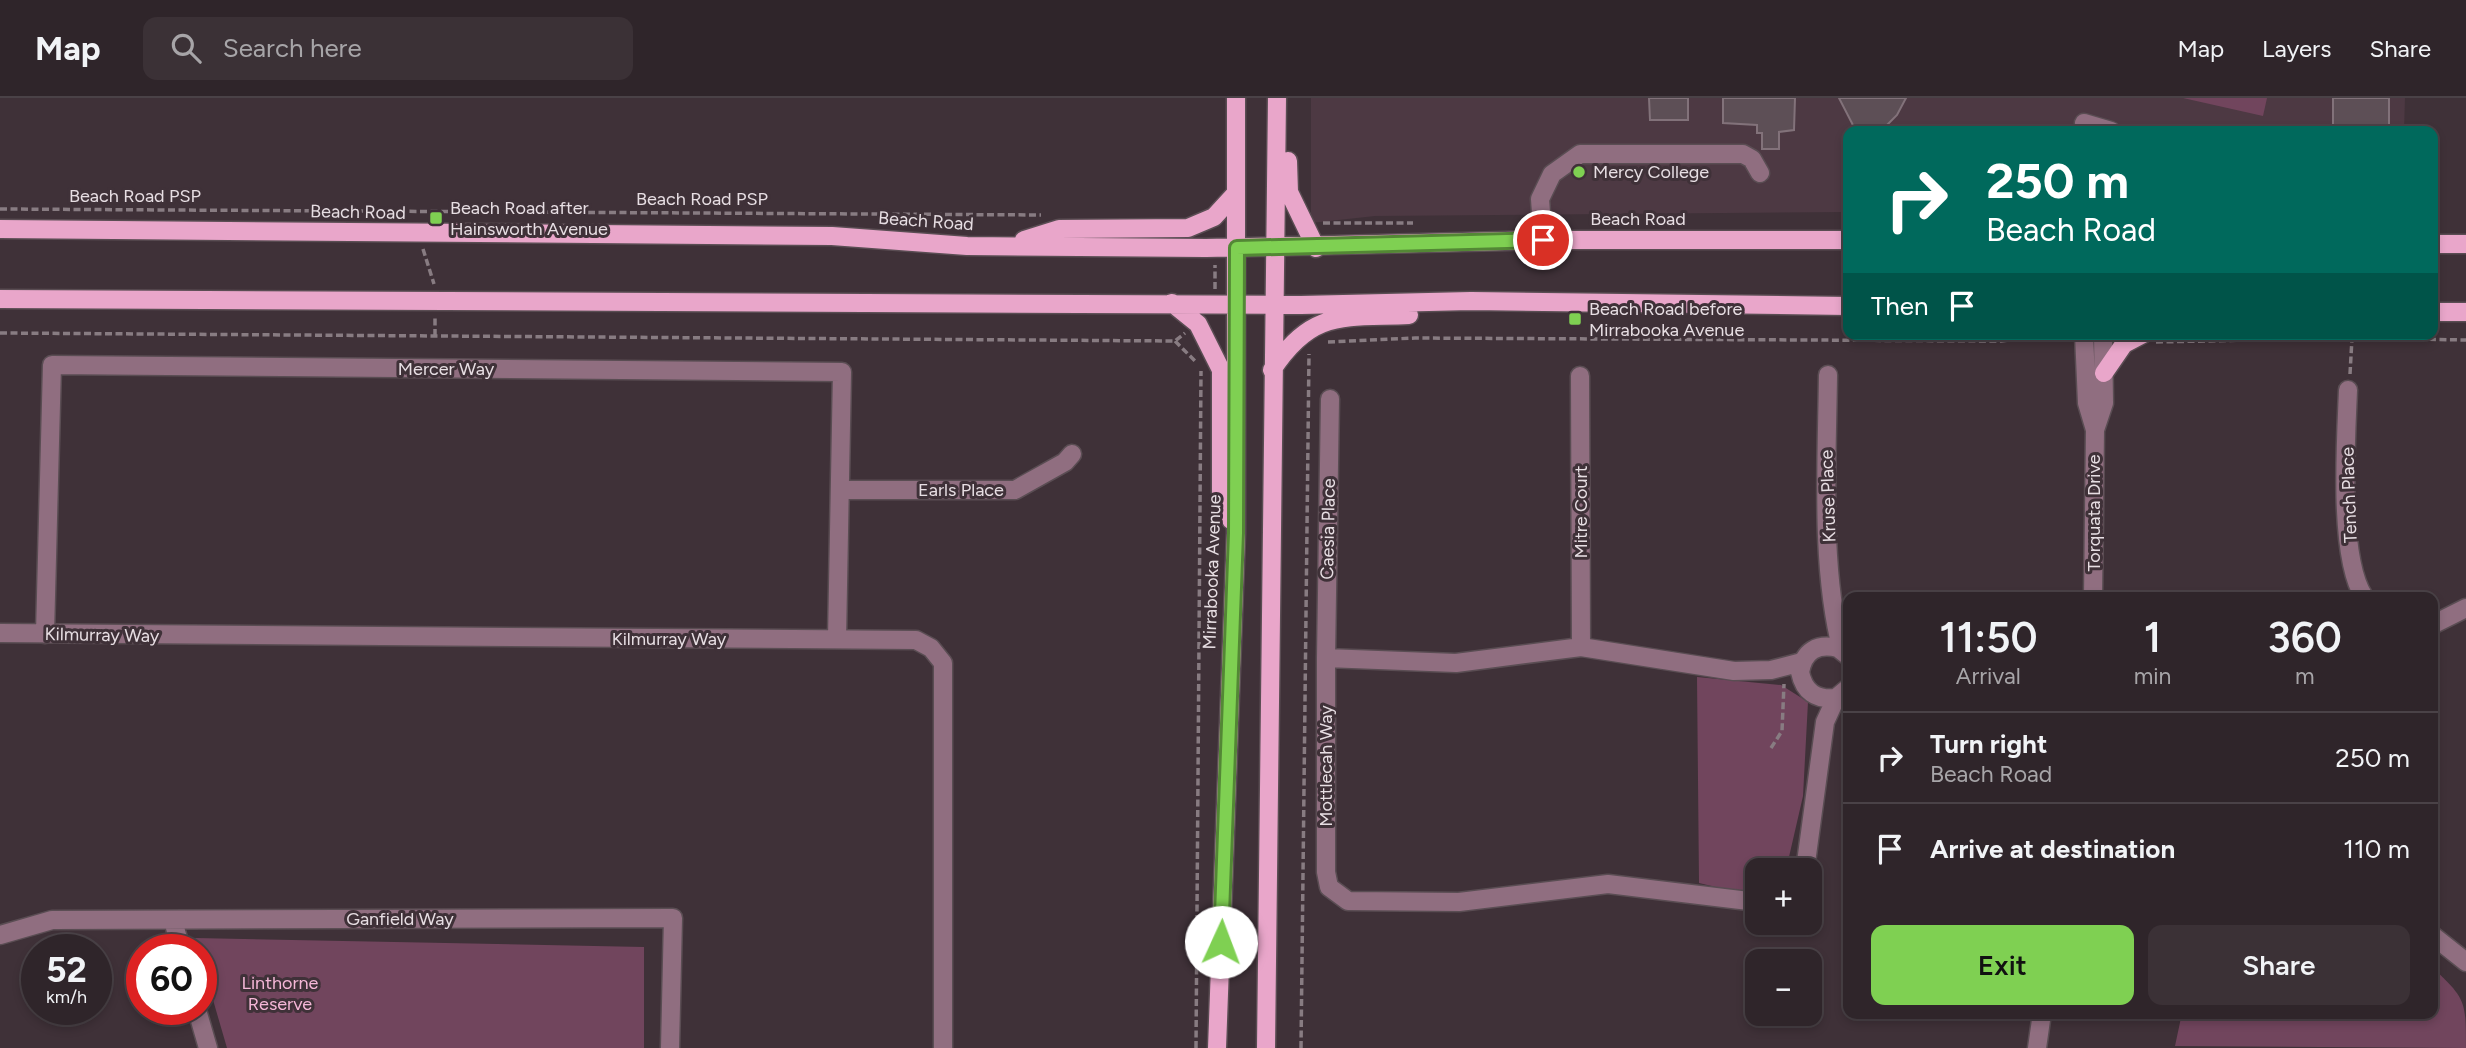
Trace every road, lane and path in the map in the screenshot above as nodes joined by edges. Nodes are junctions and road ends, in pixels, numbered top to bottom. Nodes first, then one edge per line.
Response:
1 (1236, 98) edge
2 (1277, 98) edge
3 (1289, 98) edge
4 (2084, 123) dead end
5 (2094, 126) edge
6 (1760, 173) dead end
7 (1237, 193) junction
8 (0, 209) edge
9 (422, 212) junction
10 (1045, 215) dead end
11 (0, 229) edge
12 (422, 234) junction
13 (1543, 240) junction
14 (1843, 240) edge
15 (2438, 244) edge
16 (2466, 244) edge
17 (1009, 245) junction
18 (1215, 248) junction
19 (1237, 248) junction
20 (1275, 248) junction
21 (1316, 248) junction
22 (0, 299) edge
23 (436, 301) junction
24 (1471, 301) junction
25 (1172, 303) junction
26 (1215, 303) junction
27 (1237, 303) junction
28 (1273, 303) junction
29 (1843, 306) edge
30 (2438, 312) edge
31 (2466, 312) edge
32 (1198, 324) junction
33 (0, 333) edge
34 (435, 336) junction
35 (1302, 340) junction
36 (2010, 340) edge
37 (2084, 340) edge
38 (2103, 340) edge
39 (2133, 340) edge
40 (2137, 340) edge
41 (2266, 340) edge
42 (2352, 340) edge
43 (2438, 340) edge
44 (2466, 340) edge
45 (1175, 341) junction
46 (1272, 370) junction
47 (2104, 373) junction
48 (1828, 375) dead end
49 (1580, 376) dead end
50 (2348, 390) joint
51 (1330, 399) dead end
52 (2095, 430) junction
53 (1072, 454) dead end
54 (840, 490) junction
55 (1236, 533) junction
56 (2093, 592) edge
57 (2361, 592) edge
58 (2466, 608) edge
59 (1833, 617) junction
60 (2438, 622) edge
61 (0, 633) edge
62 (45, 634) junction
63 (837, 639) junction
64 (1581, 647) junction
65 (1817, 647) junction
66 (1843, 647) edge
67 (1843, 652) edge
68 (1326, 658) junction
69 (1802, 662) junction
70 (1777, 672) junction
71 (1802, 682) junction
72 (1842, 693) edge
73 (1815, 696) junction
74 (1825, 722) junction
75 (1771, 748) dead end
76 (1807, 858) edge
77 (1745, 901) edge
78 (173, 920) junction
79 (177, 934) edge
80 (0, 935) edge
81 (2438, 940) edge
82 (2466, 962) edge
83 (2041, 1019) edge
84 (201, 1025) edge
85 (208, 1048) edge
86 (670, 1048) edge
87 (943, 1048) edge
88 (1196, 1048) edge
89 (1217, 1048) edge
90 (1266, 1048) edge
91 (1301, 1048) edge
92 (2036, 1048) edge

1 - 7 main road, Mirrabooka Avenue
2 - 20 main road
3 - 21 main road
4 - 5 street
6 - 13 street
7 - 17 main road
7 - 19 main road, Mirrabooka Avenue
8 - 9 path, Beach Road PSP
9 - 10 path, Beach Road PSP
9 - 12 path
11 - 12 main road, Beach Road
12 - 17 main road, Beach Road
12 - 23 path
13 - 14 main road, Beach Road
13 - 21 main road, Beach Road
15 - 16 main road
17 - 18 main road, Beach Road
18 - 19 main road, Beach Road
18 - 26 path
19 - 20 main road, Beach Road
19 - 27 main road, Mirrabooka Avenue
20 - 21 main road, Beach Road
20 - 28 main road
22 - 23 main road
23 - 25 main road
23 - 34 path
24 - 28 main road
24 - 29 main road
24 - 35 main road
25 - 26 main road
25 - 32 main road
26 - 27 main road
27 - 28 main road
27 - 55 main road, Mirrabooka Avenue
28 - 46 main road
30 - 31 main road
32 - 45 path
32 - 55 main road
33 - 34 path
34 - 45 path
35 - 36 path
35 - 46 main road
35 - 91 path
37 - 52 street, Torquata Drive
38 - 47 street, Torquata Drive
39 - 47 main road
40 - 41 path
42 - 50 path
43 - 44 path
45 - 88 path
46 - 90 main road
47 - 52 street, Torquata Drive
48 - 59 street, Kruse Place
49 - 64 street, Mitre Court
50 - 57 street, Tench Place
51 - 68 street, Caesia Place
52 - 56 street, Torquata Drive
53 - 54 street, Earls Place
54 - 62 street, Mercer Way
54 - 63 street, Mercer Way
55 - 89 main road, Mirrabooka Avenue
58 - 60 street
59 - 65 street
59 - 66 street, Kruse Place
61 - 62 street, Kilmurray Way
62 - 63 street, Kilmurray Way
63 - 87 street, Kilmurray Way
64 - 68 street
64 - 70 street
65 - 67 street
65 - 69 street
68 - 77 street, Mottlecah Way
69 - 70 street
69 - 71 street
70 - 71 street
70 - 75 path
71 - 73 street
72 - 73 street
72 - 74 street
73 - 74 street
74 - 76 street
78 - 79 street
78 - 80 street, Ganfield Way
78 - 86 street, Ganfield Way
81 - 82 street
83 - 92 street
84 - 85 street

